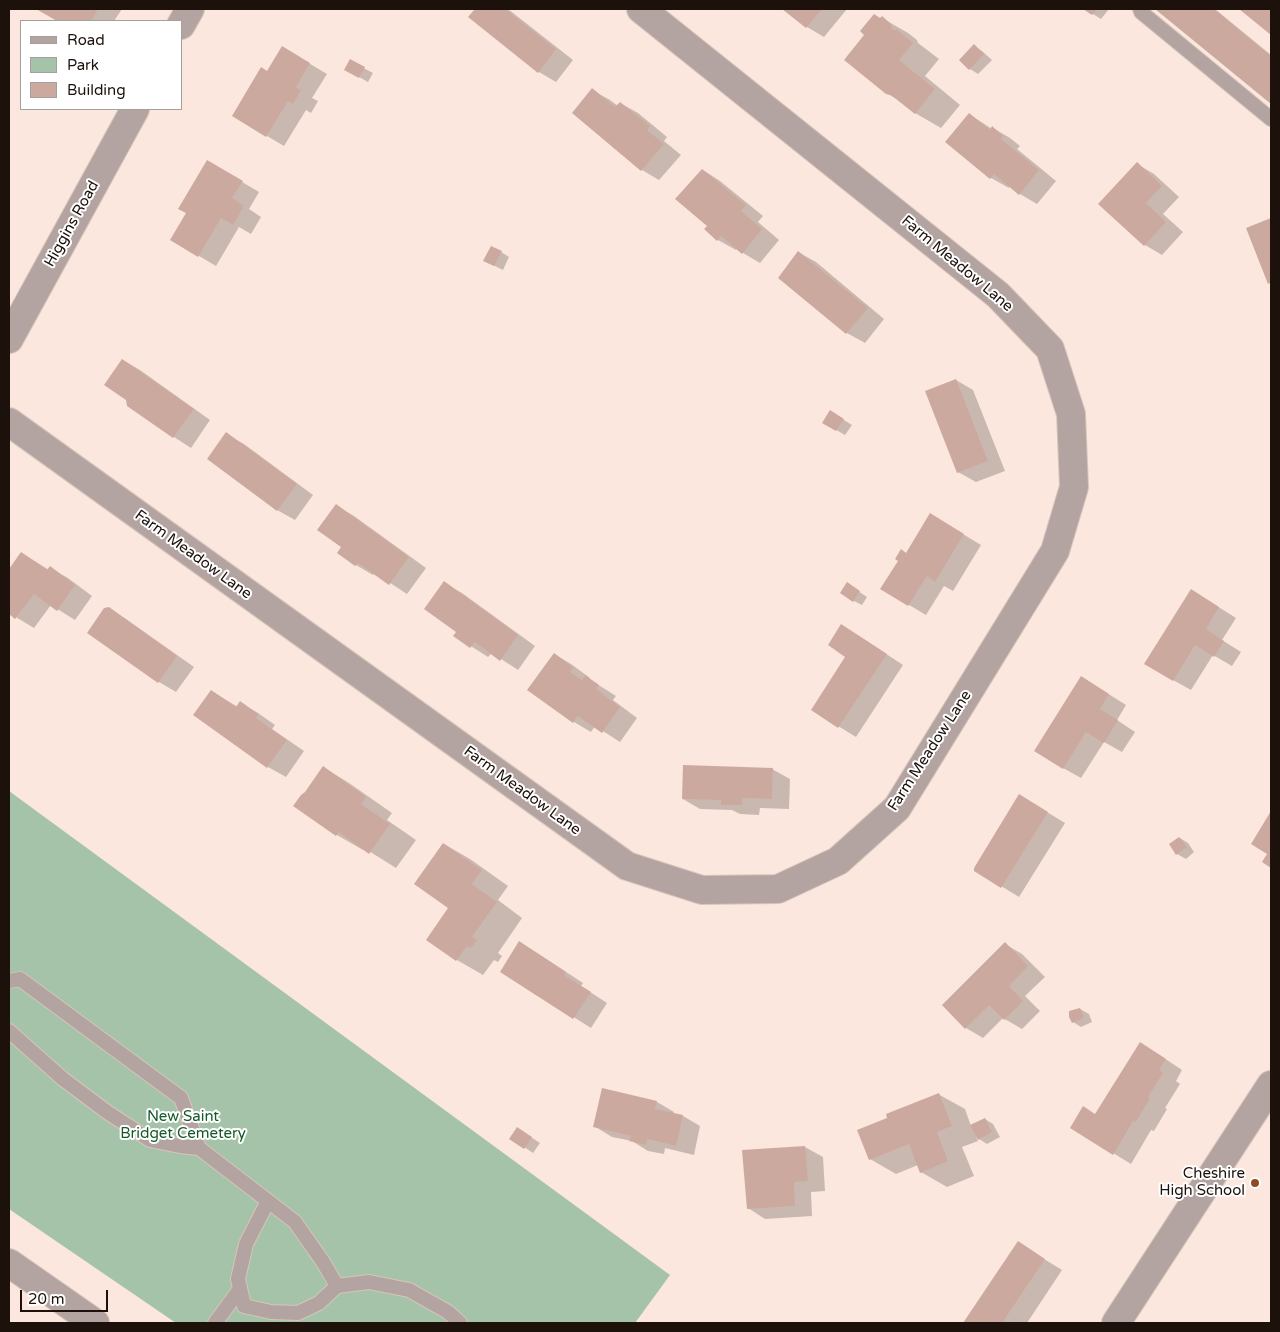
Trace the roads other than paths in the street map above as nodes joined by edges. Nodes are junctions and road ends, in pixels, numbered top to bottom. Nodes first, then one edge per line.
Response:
1 (190, 9) edge
2 (641, 9) edge
3 (1140, 9) edge
4 (182, 23) edge
5 (134, 110) edge
6 (1271, 119) edge
7 (9, 339) edge
8 (9, 422) edge
9 (9, 981) edge
10 (9, 1032) edge
11 (1271, 1085) edge
12 (199, 1148) junction
13 (268, 1201) junction
14 (9, 1263) edge
15 (337, 1286) junction
16 (240, 1289) junction
17 (94, 1323) edge
18 (215, 1323) edge
19 (460, 1323) edge
20 (1116, 1323) edge

1 - 4 street
2 - 8 street, Farm Meadow Lane
3 - 6 lane
5 - 7 street, Higgins Road
9 - 12 lane
10 - 12 lane
11 - 20 street
12 - 13 lane
13 - 15 lane
13 - 16 lane
14 - 17 street
15 - 16 lane
15 - 19 lane
16 - 18 lane

